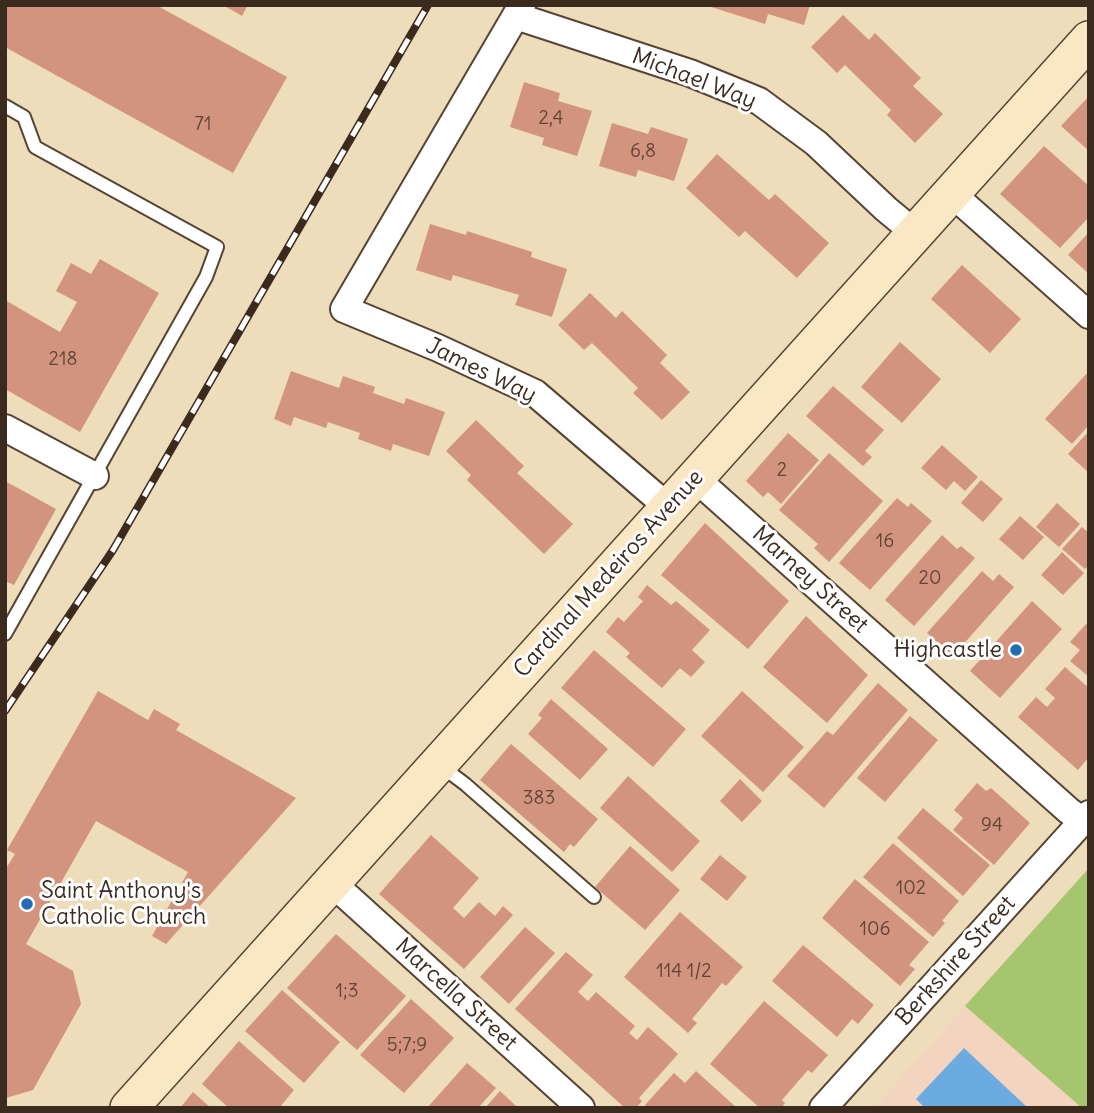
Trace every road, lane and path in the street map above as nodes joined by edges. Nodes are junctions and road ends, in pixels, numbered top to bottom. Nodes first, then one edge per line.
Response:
1 (520, 9) edge
2 (1089, 40) edge
3 (5, 106) edge
4 (951, 193) junction
5 (915, 233) junction
6 (1089, 315) edge
7 (5, 428) edge
8 (95, 476) junction
9 (695, 478) junction
10 (668, 507) junction
11 (5, 634) edge
12 (438, 764) junction
13 (1086, 818) edge
14 (331, 882) junction
15 (594, 897) dead end
16 (129, 1108) edge
17 (581, 1108) edge
18 (823, 1108) edge

1 - 5 street, Michael Way
1 - 10 street, James Way
2 - 4 main road, Cardinal Medeiros Avenue
3 - 8 lane
4 - 5 main road, Cardinal Medeiros Avenue
4 - 6 street
5 - 9 main road, Cardinal Medeiros Avenue
7 - 8 street
8 - 11 lane
9 - 10 main road, Cardinal Medeiros Avenue
9 - 13 street, Marney Street
10 - 12 main road, Cardinal Medeiros Avenue
12 - 14 main road, Cardinal Medeiros Avenue
12 - 15 lane
13 - 18 street, Berkshire Street
14 - 16 main road, Cardinal Medeiros Avenue
14 - 17 street, Marcella Street

